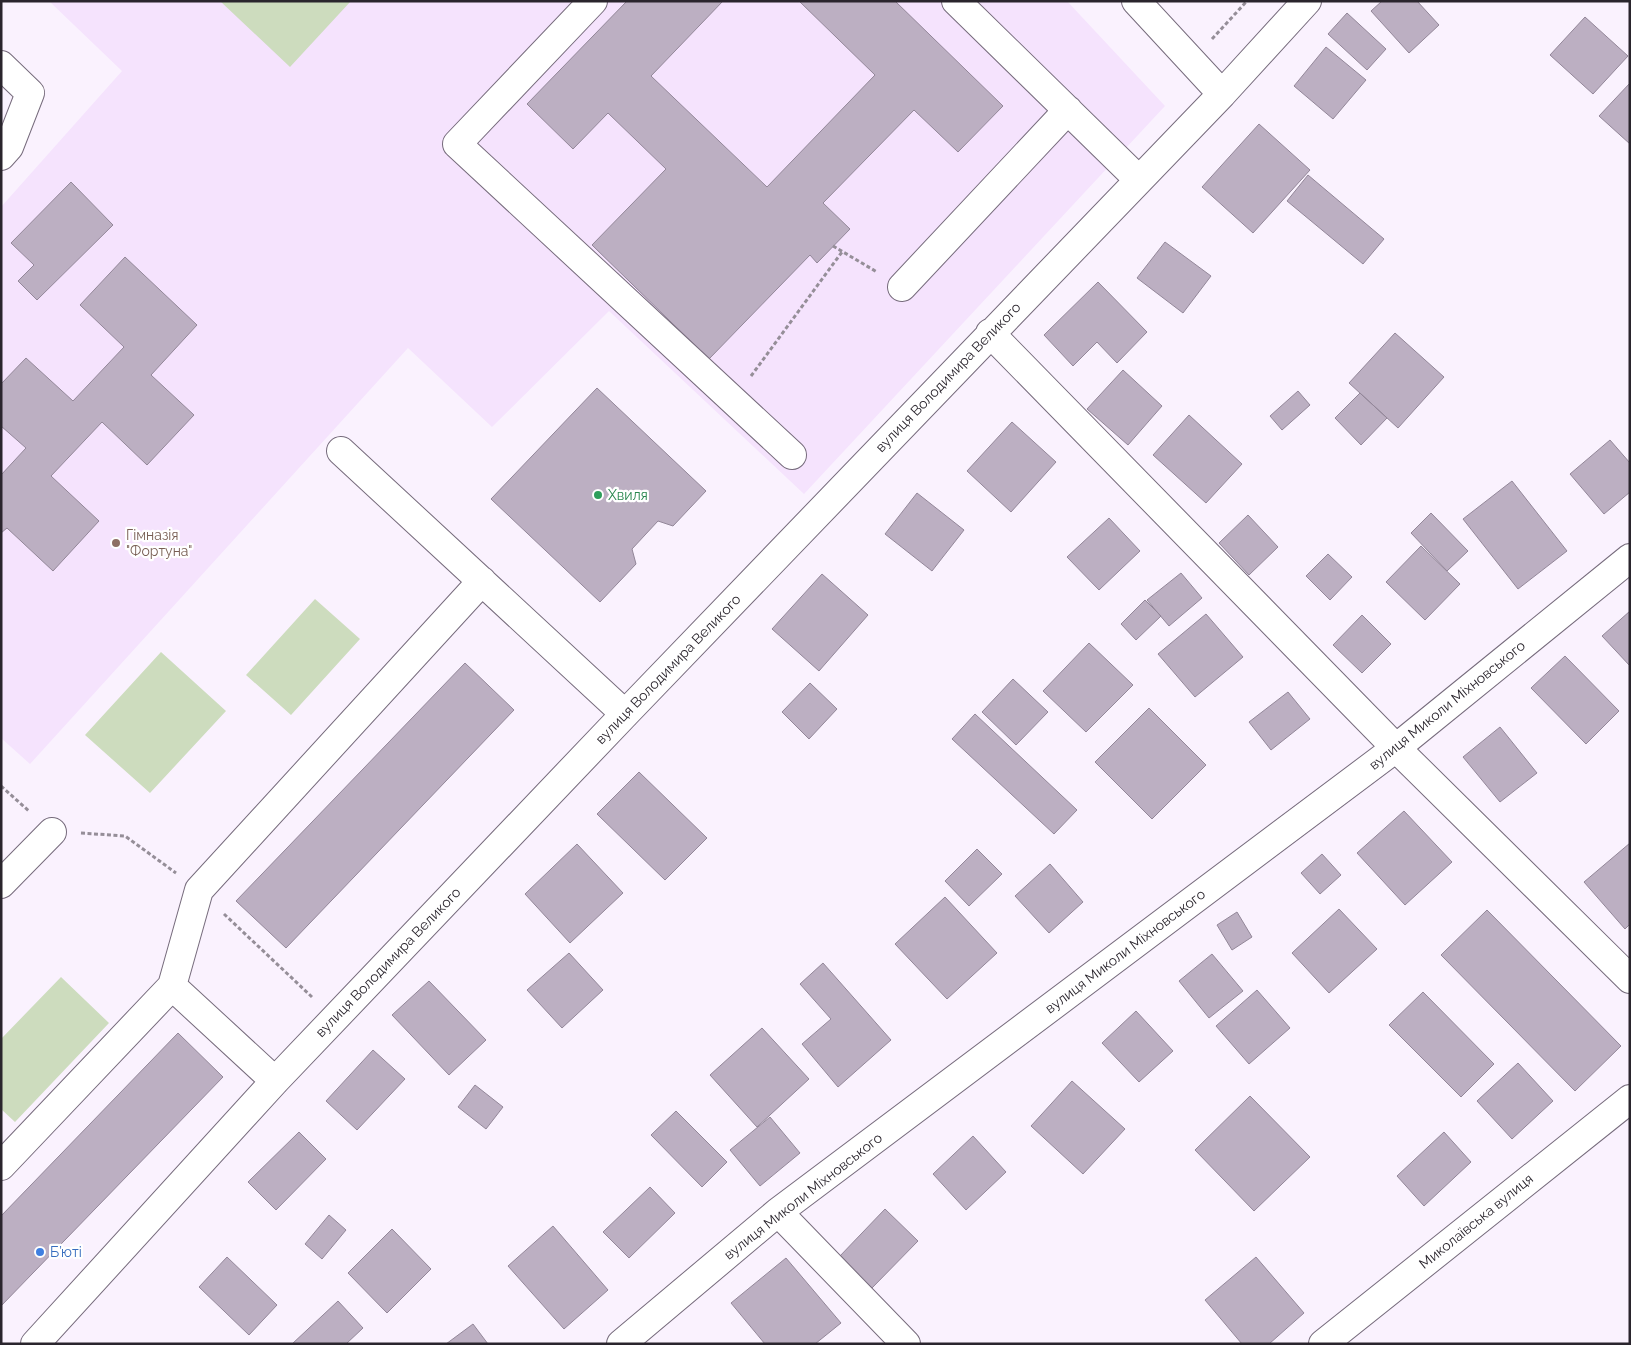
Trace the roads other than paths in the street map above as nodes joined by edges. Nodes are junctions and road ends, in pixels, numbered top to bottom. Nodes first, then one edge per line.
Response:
1 (593, 1) edge
2 (956, 1) edge
3 (1136, 1) edge
4 (1308, 1) edge
5 (1, 66) edge
6 (1222, 94) junction
7 (1068, 110) junction
8 (1, 156) edge
9 (1140, 180) junction
10 (902, 287) dead end
11 (990, 333) junction
12 (341, 451) dead end
13 (792, 455) dead end
14 (1630, 558) edge
15 (482, 581) junction
16 (625, 714) junction
17 (1396, 748) junction
18 (52, 832) dead end
19 (1, 884) edge
20 (1630, 978) edge
21 (172, 986) junction
22 (275, 1081) junction
23 (1630, 1099) edge
24 (1, 1166) edge
25 (778, 1212) junction
26 (35, 1344) edge
27 (621, 1344) edge
28 (906, 1344) edge
29 (1323, 1344) edge

1 - 13 street
2 - 7 street
3 - 6 street
4 - 6 street, вулиця Володимира Великого
5 - 8 street
6 - 9 street, вулиця Володимира Великого
7 - 9 street
7 - 10 street
9 - 11 street, вулиця Володимира Великого
11 - 16 street, вулиця Володимира Великого
11 - 17 street
12 - 15 street
14 - 17 street, вулиця Миколи Міхновського
15 - 16 street
15 - 21 street
16 - 22 street, вулиця Володимира Великого
17 - 20 street
17 - 25 street, вулиця Миколи Міхновського
18 - 19 street
21 - 22 street
21 - 24 street
22 - 26 street, вулиця Володимира Великого
23 - 29 street, Миколаївська вулиця
25 - 27 street, вулиця Миколи Міхновського
25 - 28 street

